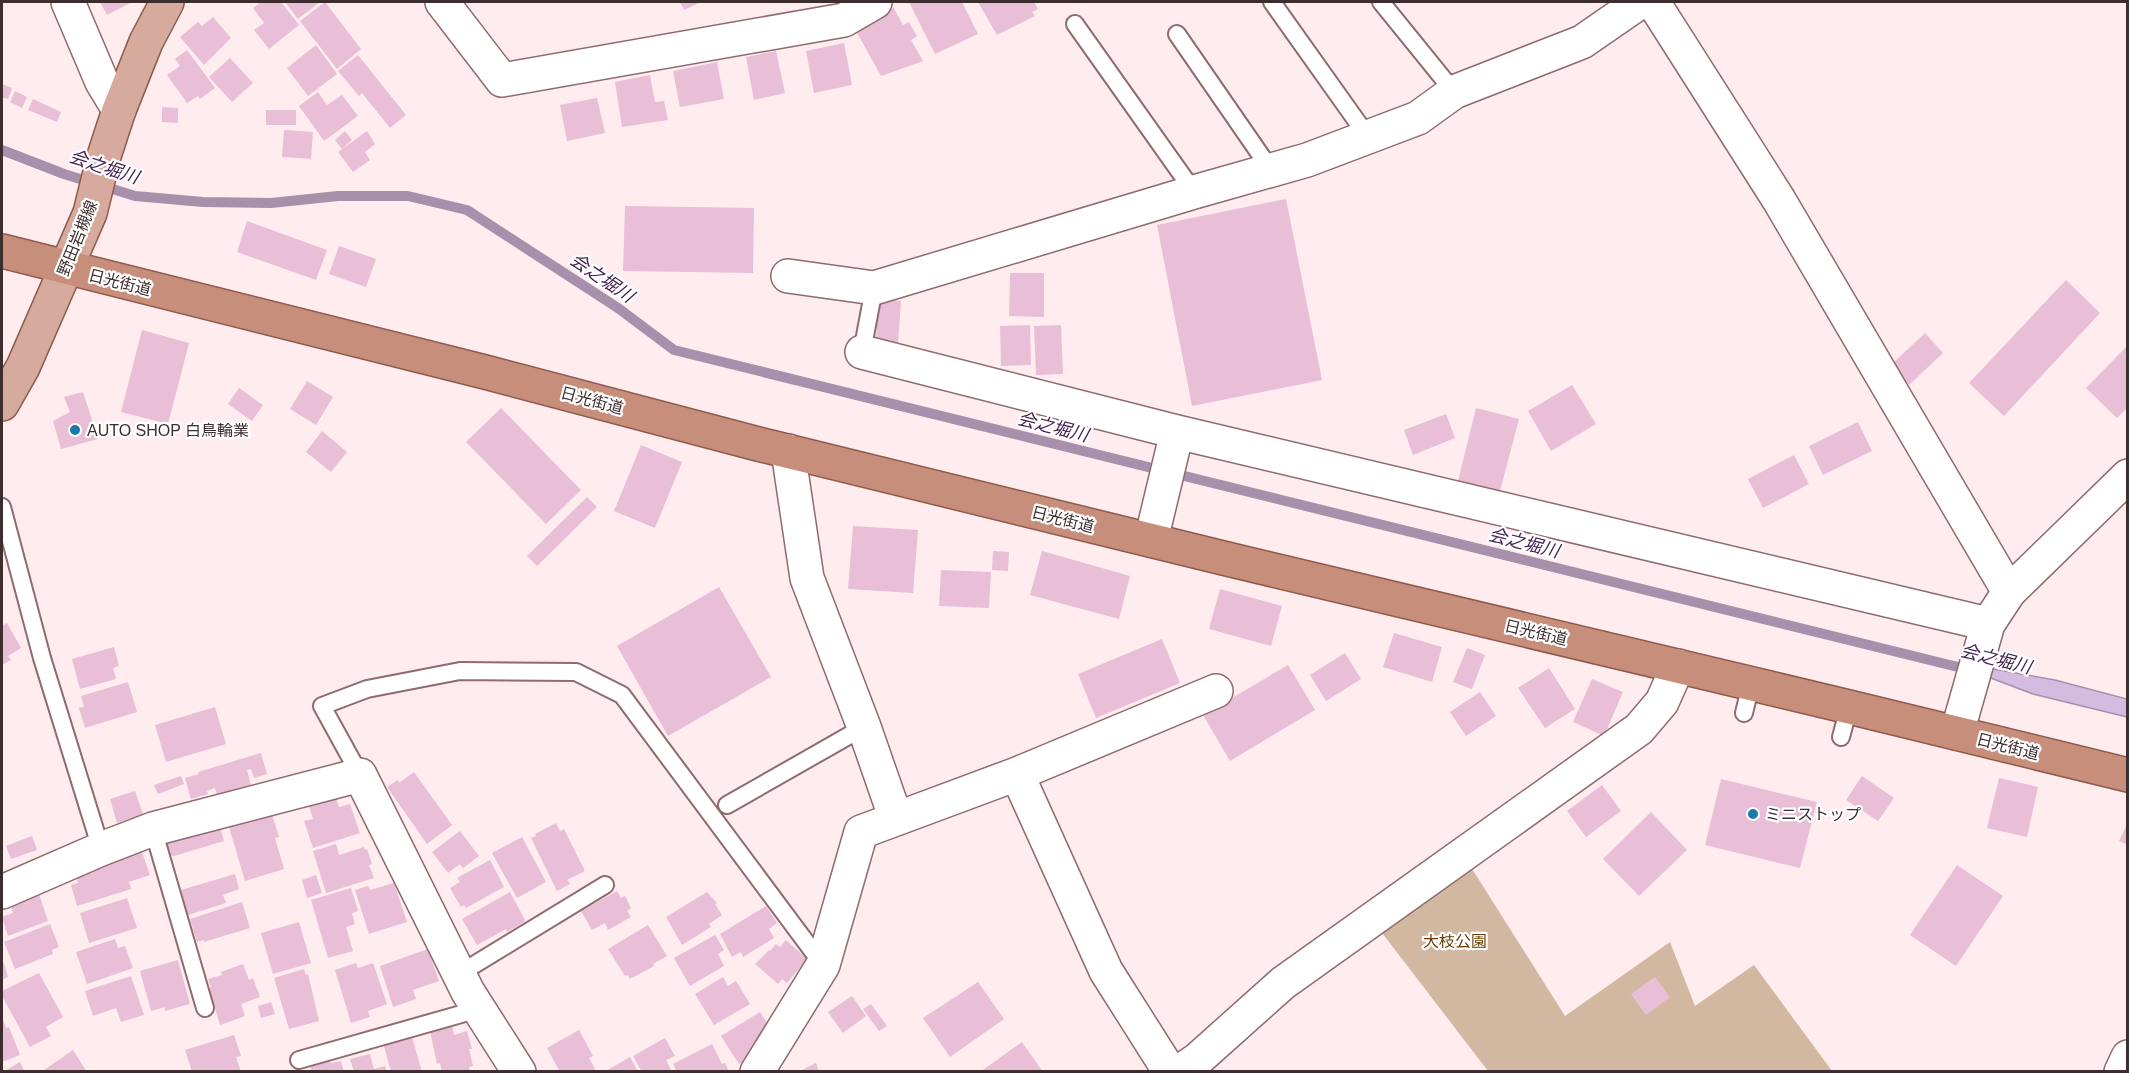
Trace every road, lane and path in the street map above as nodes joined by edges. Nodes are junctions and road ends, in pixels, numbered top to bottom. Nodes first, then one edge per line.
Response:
1 (68, 2) edge
2 (167, 2) edge
3 (442, 2) edge
4 (875, 2) edge
5 (1272, 2) edge
6 (1381, 2) edge
7 (1640, 2) edge
8 (1653, 2) edge
9 (1075, 24) dead end
10 (1177, 34) dead end
11 (1454, 92) junction
12 (119, 110) junction
13 (1368, 137) junction
14 (1271, 170) junction
15 (1194, 192) junction
16 (2, 251) edge
17 (66, 268) junction
18 (788, 276) dead end
19 (874, 288) junction
20 (862, 352) joint
21 (2, 404) edge
22 (1175, 437) junction
23 (788, 451) junction
24 (2127, 476) edge
25 (2, 507) edge
26 (1151, 540) junction
27 (2009, 592) junction
28 (1986, 630) junction
29 (1678, 666) junction
30 (1216, 691) dead end
31 (864, 727) junction
32 (1957, 733) junction
33 (1017, 774) junction
34 (360, 775) junction
35 (2127, 775) edge
36 (728, 805) dead end
37 (896, 819) junction
38 (153, 830) junction
39 (101, 849) junction
40 (605, 885) dead end
41 (2, 892) edge
42 (823, 965) junction
43 (459, 975) junction
44 (205, 1008) dead end
45 (479, 1009) junction
46 (2127, 1057) edge
47 (299, 1060) dead end
48 (1189, 1068) edge
49 (519, 1071) edge
50 (757, 1071) edge
51 (2121, 1071) edge

1 - 12 street
2 - 12 main road, 野田岩槻線
3 - 4 street
5 - 13 lane
6 - 11 lane
7 - 11 street
8 - 27 street
9 - 15 lane
10 - 14 lane
11 - 13 street
12 - 17 main road, 野田岩槻線
13 - 14 street
14 - 15 street
15 - 19 street
16 - 17 highway, 日光街道
17 - 21 main road, 野田岩槻線
17 - 23 highway, 日光街道
18 - 19 street
19 - 20 lane
20 - 22 street
22 - 26 street
22 - 28 street
23 - 26 highway, 日光街道
23 - 31 street
24 - 27 street
25 - 39 lane
26 - 29 highway, 日光街道
27 - 28 street
28 - 32 street
29 - 32 highway, 日光街道
29 - 48 street
30 - 33 street
31 - 36 lane
31 - 37 street
32 - 35 highway, 日光街道
33 - 37 street
33 - 48 street
34 - 38 street
34 - 42 lane
34 - 43 street
37 - 42 street
38 - 39 street
38 - 44 lane
39 - 41 street
40 - 43 lane
42 - 50 street
43 - 45 street
45 - 47 lane
45 - 49 street
46 - 51 street

